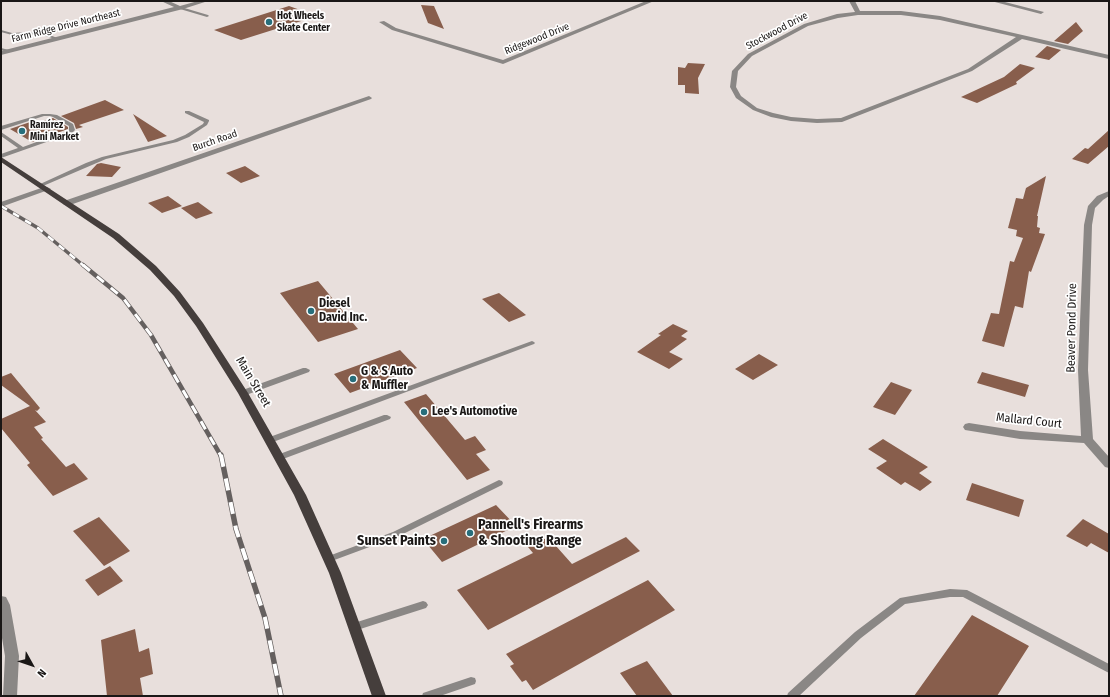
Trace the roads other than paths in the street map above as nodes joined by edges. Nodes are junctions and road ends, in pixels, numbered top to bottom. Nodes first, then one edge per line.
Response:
1 (164, 1) edge
2 (205, 1) edge
3 (630, 1) edge
4 (651, 1) edge
5 (852, 1) edge
6 (994, 1) edge
7 (643, 4) junction
8 (181, 8) junction
9 (1042, 12) dead end
10 (858, 13) junction
11 (207, 16) dead end
12 (382, 22) dead end
13 (1, 31) edge
14 (1020, 37) junction
15 (58, 39) junction
16 (3, 51) edge
17 (1109, 57) edge
18 (369, 98) dead end
19 (188, 112) dead end
20 (1, 128) edge
21 (1, 134) edge
22 (23, 149) junction
23 (1, 158) edge
24 (44, 187) junction
25 (1109, 193) edge
26 (67, 203) junction
27 (1, 205) edge
28 (532, 343) dead end
29 (306, 370) dead end
30 (243, 393) junction
31 (387, 417) dead end
32 (970, 427) dead end
33 (270, 440) junction
34 (1087, 440) junction
35 (280, 456) junction
36 (1109, 464) edge
37 (499, 483) dead end
38 (329, 558) junction
39 (2, 603) edge
40 (423, 605) dead end
41 (354, 627) junction
42 (1109, 669) edge
43 (471, 681) dead end
44 (10, 696) edge
45 (379, 696) edge
46 (427, 696) edge
47 (792, 696) edge

1 - 8 street
2 - 8 street, Farm Ridge Drive Northeast
3 - 7 street
4 - 7 street, Ridgewood Drive
5 - 10 street
6 - 9 street
7 - 12 street, Ridgewood Drive
8 - 11 lane
8 - 15 street, Farm Ridge Drive Northeast
10 - 14 street, Stockwood Drive
10 - 14 street, Stockwood Drive
13 - 15 lane
14 - 17 street, Stockwood Drive
15 - 16 street, Farm Ridge Drive Northeast
18 - 26 street, Burch Road
19 - 24 lane
20 - 22 lane
21 - 22 lane
22 - 23 lane
23 - 24 main road, Main Street
24 - 26 main road, Main Street
24 - 27 street
25 - 34 street, Beaver Pond Drive
26 - 30 main road, Main Street
28 - 33 lane
29 - 30 lane
30 - 33 main road, Main Street
31 - 35 lane
32 - 34 street, Mallard Court
33 - 35 main road, Main Street
34 - 36 street
35 - 38 main road, Main Street
37 - 38 lane
38 - 41 main road, Main Street
39 - 44 street
40 - 41 lane
41 - 45 main road, Main Street
42 - 47 lane
43 - 46 lane

